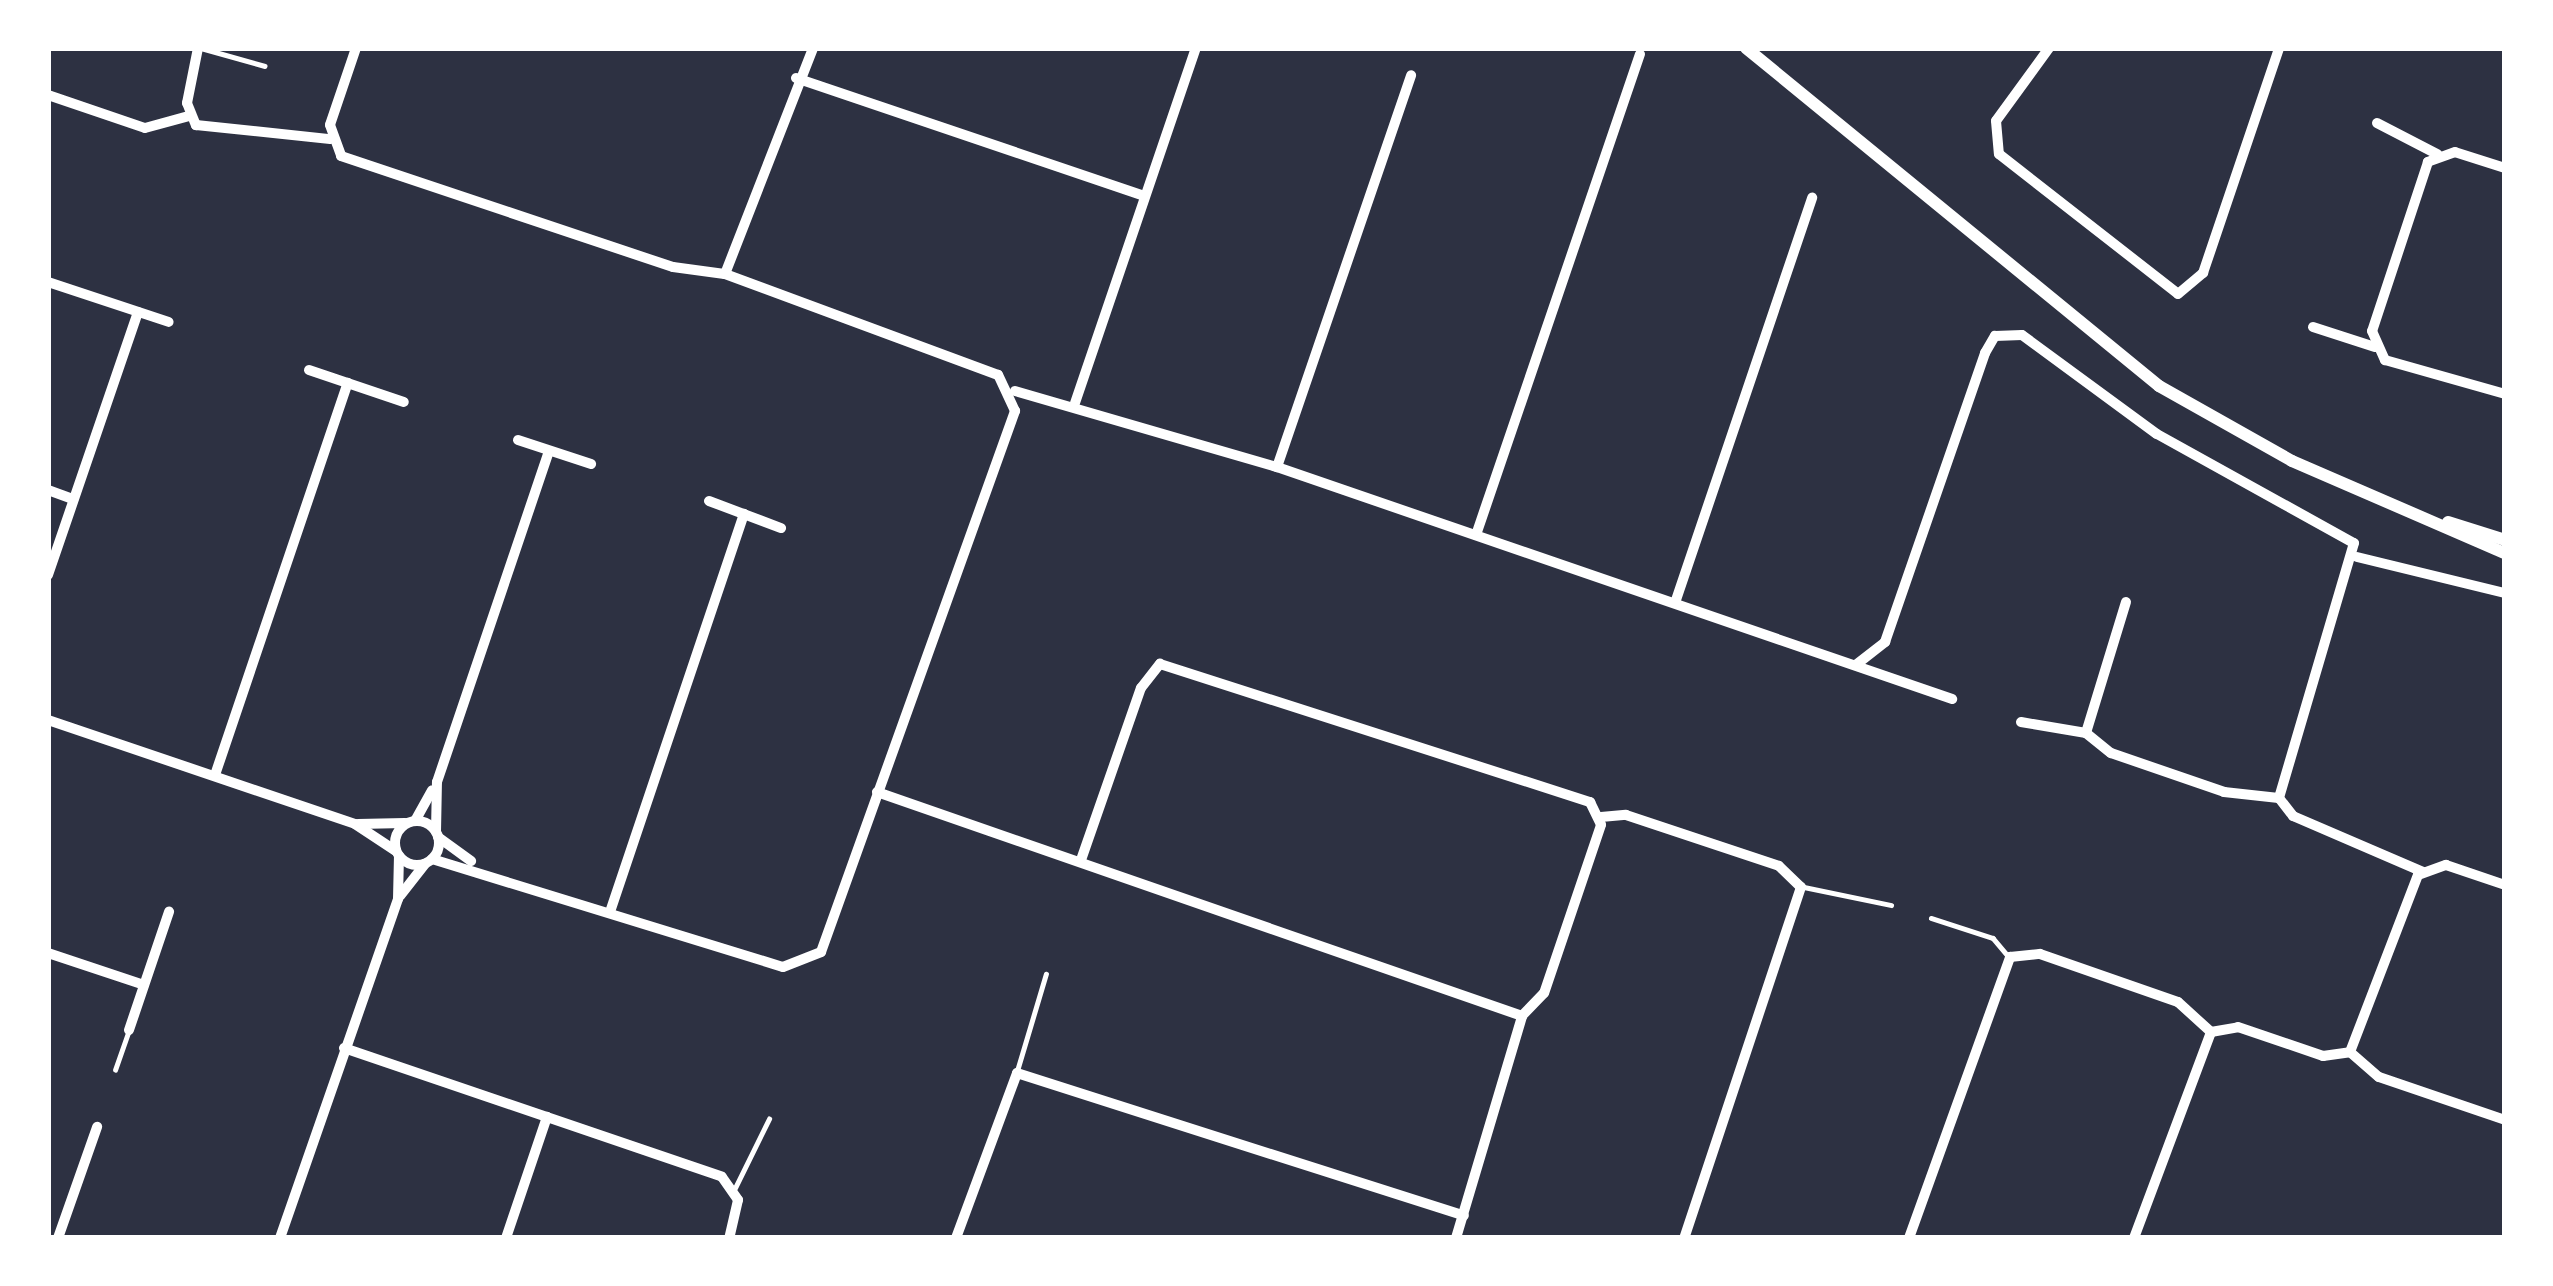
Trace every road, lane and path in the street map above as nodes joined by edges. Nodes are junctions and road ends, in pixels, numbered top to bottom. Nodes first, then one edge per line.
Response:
1 (199, 48) edge
2 (356, 48) edge
3 (813, 48) edge
4 (1196, 48) edge
5 (1746, 48) edge
6 (2049, 48) edge
7 (2279, 48) edge
8 (1640, 54) dead end
9 (265, 66) dead end
10 (1411, 75) dead end
11 (796, 78) junction
12 (48, 95) edge
13 (189, 116) junction
14 (2377, 123) dead end
15 (330, 140) junction
16 (2437, 154) junction
17 (2505, 168) edge
18 (1144, 196) junction
19 (1812, 199) dead end
20 (725, 274) junction
21 (48, 282) edge
22 (138, 312) junction
23 (169, 322) dead end
24 (2313, 327) dead end
25 (2375, 346) junction
26 (309, 370) dead end
27 (348, 383) junction
28 (1015, 391) junction
29 (2505, 394) edge
30 (404, 402) dead end
31 (1076, 403) junction
32 (518, 440) dead end
33 (549, 451) junction
34 (591, 464) dead end
35 (1277, 467) junction
36 (48, 490) edge
37 (73, 499) junction
38 (709, 501) dead end
39 (2390, 504) junction
40 (744, 514) junction
41 (781, 528) dead end
42 (1476, 535) junction
43 (2505, 540) edge
44 (2505, 553) edge
45 (2357, 557) junction
46 (48, 575) edge
47 (2505, 593) edge
48 (1675, 602) junction
49 (2126, 602) dead end
50 (1857, 664) junction
51 (1952, 699) dead end
52 (48, 720) edge
53 (2020, 722) dead end
54 (2086, 734) junction
55 (215, 775) junction
56 (437, 782) junction
57 (877, 792) junction
58 (2279, 799) junction
59 (1601, 817) junction
60 (413, 822) junction
61 (355, 824) junction
62 (437, 834) junction
63 (398, 854) junction
64 (1082, 860) junction
65 (429, 861) junction
66 (474, 863) junction
67 (2423, 872) junction
68 (2505, 885) edge
69 (1801, 887) junction
70 (398, 899) junction
71 (1891, 905) dead end
72 (611, 909) junction
73 (169, 911) dead end
74 (1931, 918) dead end
75 (48, 953) edge
76 (2010, 957) junction
77 (1046, 974) dead end
78 (144, 985) junction
79 (1522, 1016) junction
80 (129, 1030) joint
81 (2211, 1032) junction
82 (344, 1048) junction
83 (2350, 1052) junction
84 (116, 1070) dead end
85 (1017, 1072) junction
86 (547, 1117) junction
87 (769, 1119) dead end
88 (2505, 1120) edge
89 (97, 1127) dead end
90 (735, 1188) junction
91 (1464, 1216) junction
92 (58, 1238) edge
93 (280, 1238) edge
94 (506, 1238) edge
95 (729, 1238) edge
96 (956, 1238) edge
97 (1456, 1238) edge
98 (1684, 1238) edge
99 (1909, 1238) edge
100 (2134, 1238) edge

1 - 9 lane
1 - 13 street
2 - 15 street
3 - 11 street
4 - 18 street
5 - 39 street
6 - 7 street
8 - 42 street
10 - 35 street
11 - 18 street
11 - 20 street
12 - 13 street
13 - 15 street
14 - 16 street
15 - 20 street
16 - 17 street
16 - 25 street
18 - 31 street
19 - 48 street
20 - 28 street
21 - 22 street
22 - 23 street
22 - 37 street
24 - 25 street
25 - 29 street
26 - 27 street
27 - 30 street
27 - 55 street
28 - 31 street
28 - 57 street
31 - 35 street
32 - 33 street
33 - 34 street
33 - 56 street
35 - 42 street
36 - 37 street
37 - 46 street
38 - 40 street
39 - 43 street
39 - 44 street
40 - 41 street
40 - 72 street
42 - 48 street
45 - 47 street
45 - 50 street
45 - 58 street
48 - 50 street
49 - 54 street
50 - 51 street
52 - 55 street
53 - 54 street
54 - 58 street
55 - 61 street
56 - 60 street
56 - 62 street
57 - 64 street
57 - 72 street
58 - 67 street
59 - 64 street
59 - 69 street
59 - 79 street
60 - 61 street
60 - 62 street
60 - 63 street
61 - 63 street
62 - 65 street
62 - 66 street
63 - 65 street
63 - 70 street
64 - 79 street
65 - 66 street
65 - 70 street
66 - 72 street
67 - 68 street
67 - 83 street
69 - 71 lane
69 - 98 street
70 - 82 street
73 - 78 street
74 - 76 lane
75 - 78 street
76 - 81 street
76 - 99 street
77 - 85 lane
78 - 80 street
79 - 91 street
80 - 84 lane
81 - 83 street
81 - 100 street
82 - 86 street
82 - 93 street
83 - 88 street
85 - 91 street
85 - 96 street
86 - 90 street
86 - 94 street
87 - 90 lane
89 - 92 street
90 - 95 street
91 - 97 street

